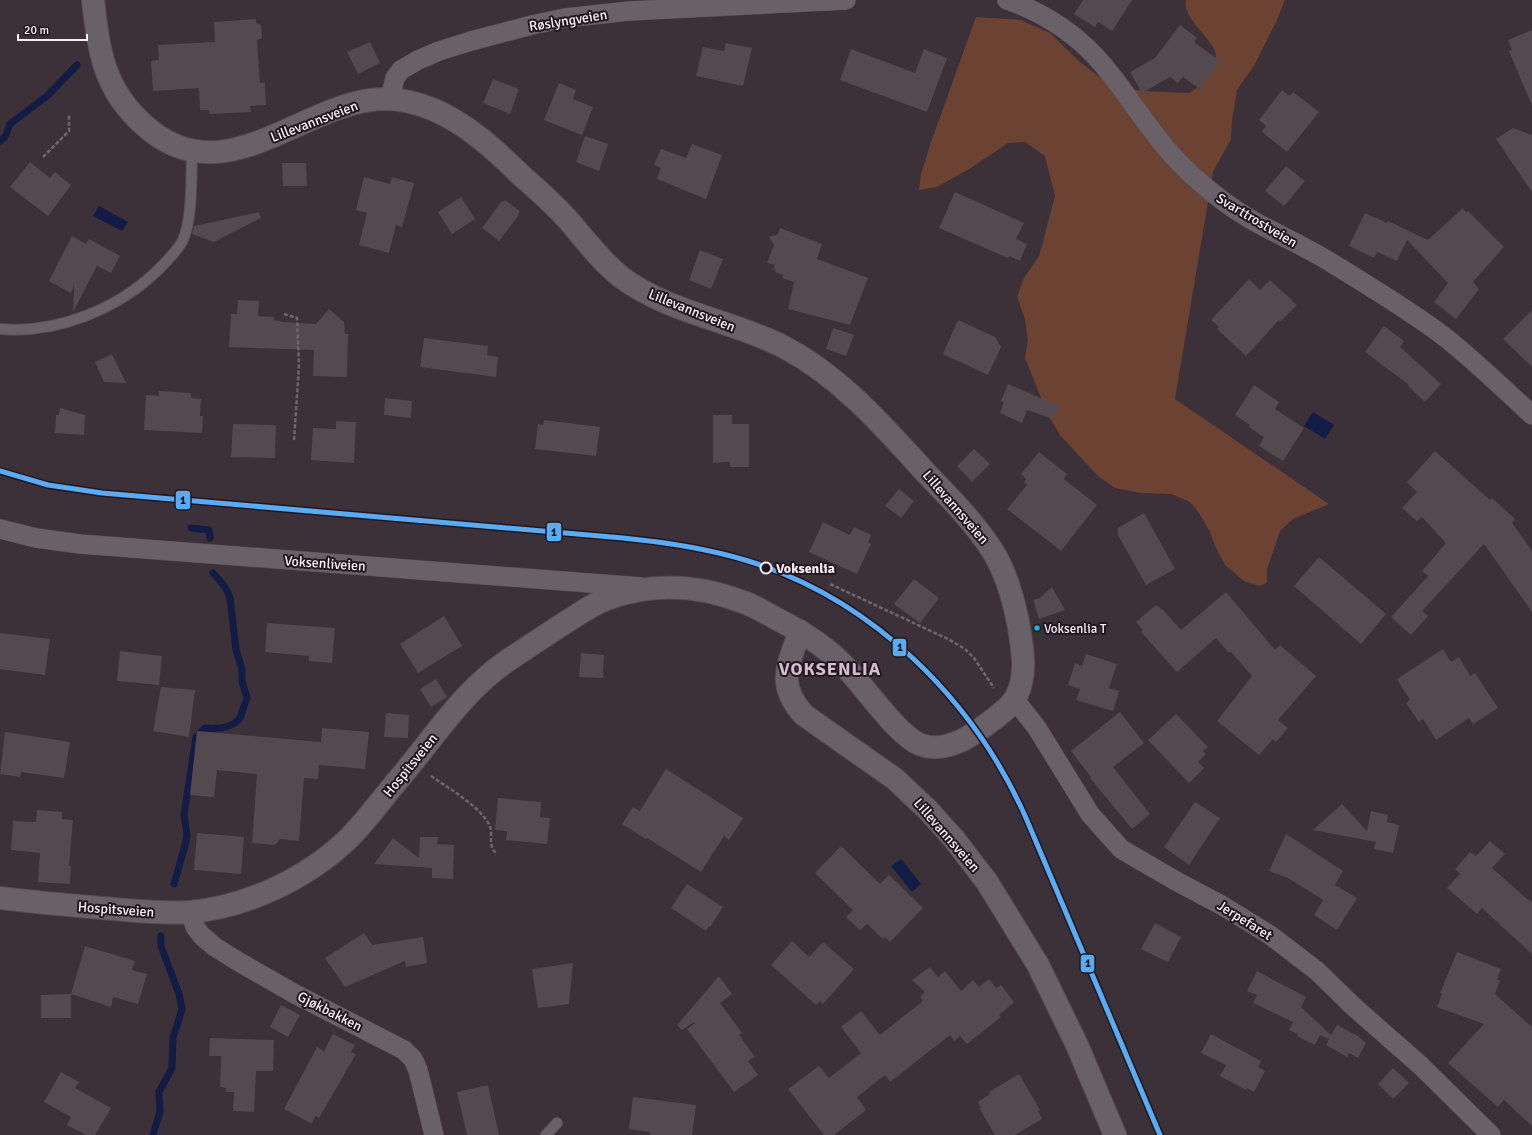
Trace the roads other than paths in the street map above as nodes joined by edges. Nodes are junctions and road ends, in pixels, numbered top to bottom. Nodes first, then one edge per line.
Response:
1 (93, 0) edge
2 (846, 0) edge
3 (1007, 0) edge
4 (390, 99) junction
5 (192, 151) junction
6 (0, 329) edge
7 (1532, 415) edge
8 (0, 529) edge
9 (651, 587) junction
10 (800, 631) junction
11 (1015, 700) junction
12 (0, 898) edge
13 (191, 912) junction
14 (557, 1123) dead end
15 (434, 1135) edge
16 (546, 1135) edge
17 (1115, 1135) edge
18 (1491, 1135) edge

1 - 5 street, Lillevannsveien
2 - 4 street, Røslyngveien
3 - 7 street, Svarttrostveien
4 - 5 street, Lillevannsveien
4 - 11 street, Lillevannsveien
5 - 6 lane
8 - 9 street, Voksenliveien
9 - 10 street, Hospitsveien
9 - 13 street, Hospitsveien
10 - 11 street, Lillevannsveien
10 - 17 street, Lillevannsveien
11 - 18 street, Jerpefaret
12 - 13 street, Hospitsveien
13 - 15 street, Gjøkbakken
14 - 16 lane

